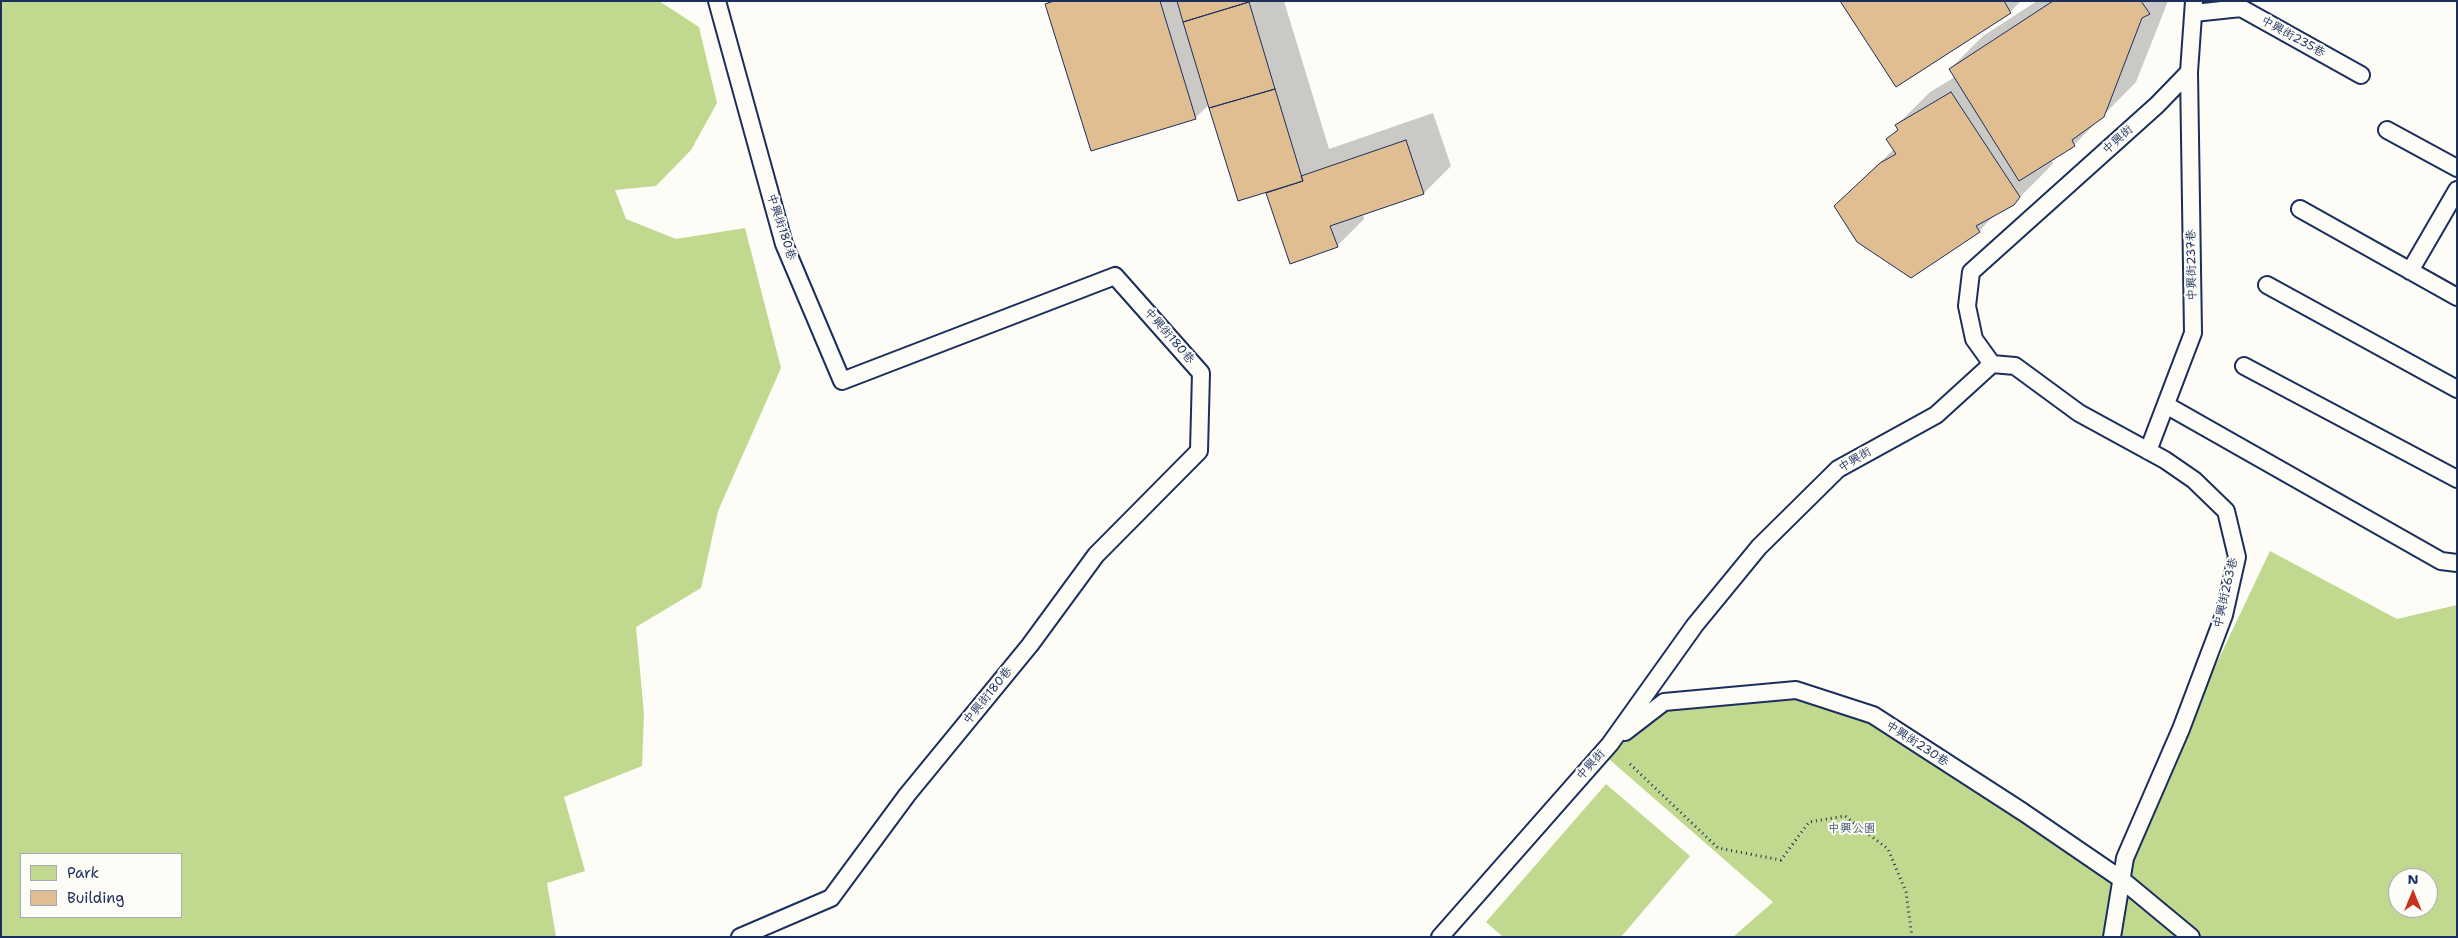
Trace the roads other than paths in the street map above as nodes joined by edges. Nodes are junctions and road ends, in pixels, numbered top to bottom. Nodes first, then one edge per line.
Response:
1 (717, 1) edge
2 (2194, 7) edge
3 (2189, 72) junction
4 (2361, 75) dead end
5 (2387, 130) dead end
6 (2457, 168) edge
7 (2457, 190) edge
8 (2300, 209) dead end
9 (2410, 271) junction
10 (2267, 285) dead end
11 (2457, 298) edge
12 (1992, 364) junction
13 (2244, 366) dead end
14 (2457, 389) edge
15 (2166, 404) junction
16 (2148, 451) junction
17 (2457, 479) edge
18 (2457, 563) edge
19 (1610, 744) junction
20 (2121, 879) junction
21 (740, 937) edge
22 (1440, 937) edge
23 (2112, 937) edge
24 (2191, 937) edge

1 - 21 lane, 中興街180巷
2 - 3 lane
2 - 4 lane, 中興街235巷
3 - 12 lane, 中興街
3 - 15 lane, 中興街237巷
5 - 6 lane
7 - 9 lane
8 - 9 lane
9 - 11 lane
10 - 14 lane
12 - 16 lane, 中興街263巷
12 - 19 lane, 中興街
13 - 17 lane
15 - 16 lane, 中興街237巷
15 - 18 lane
16 - 20 lane, 中興街263巷
19 - 20 lane, 中興街230巷
19 - 22 lane, 中興街
20 - 23 lane, 中興街263巷
20 - 24 lane, 中興街230巷

